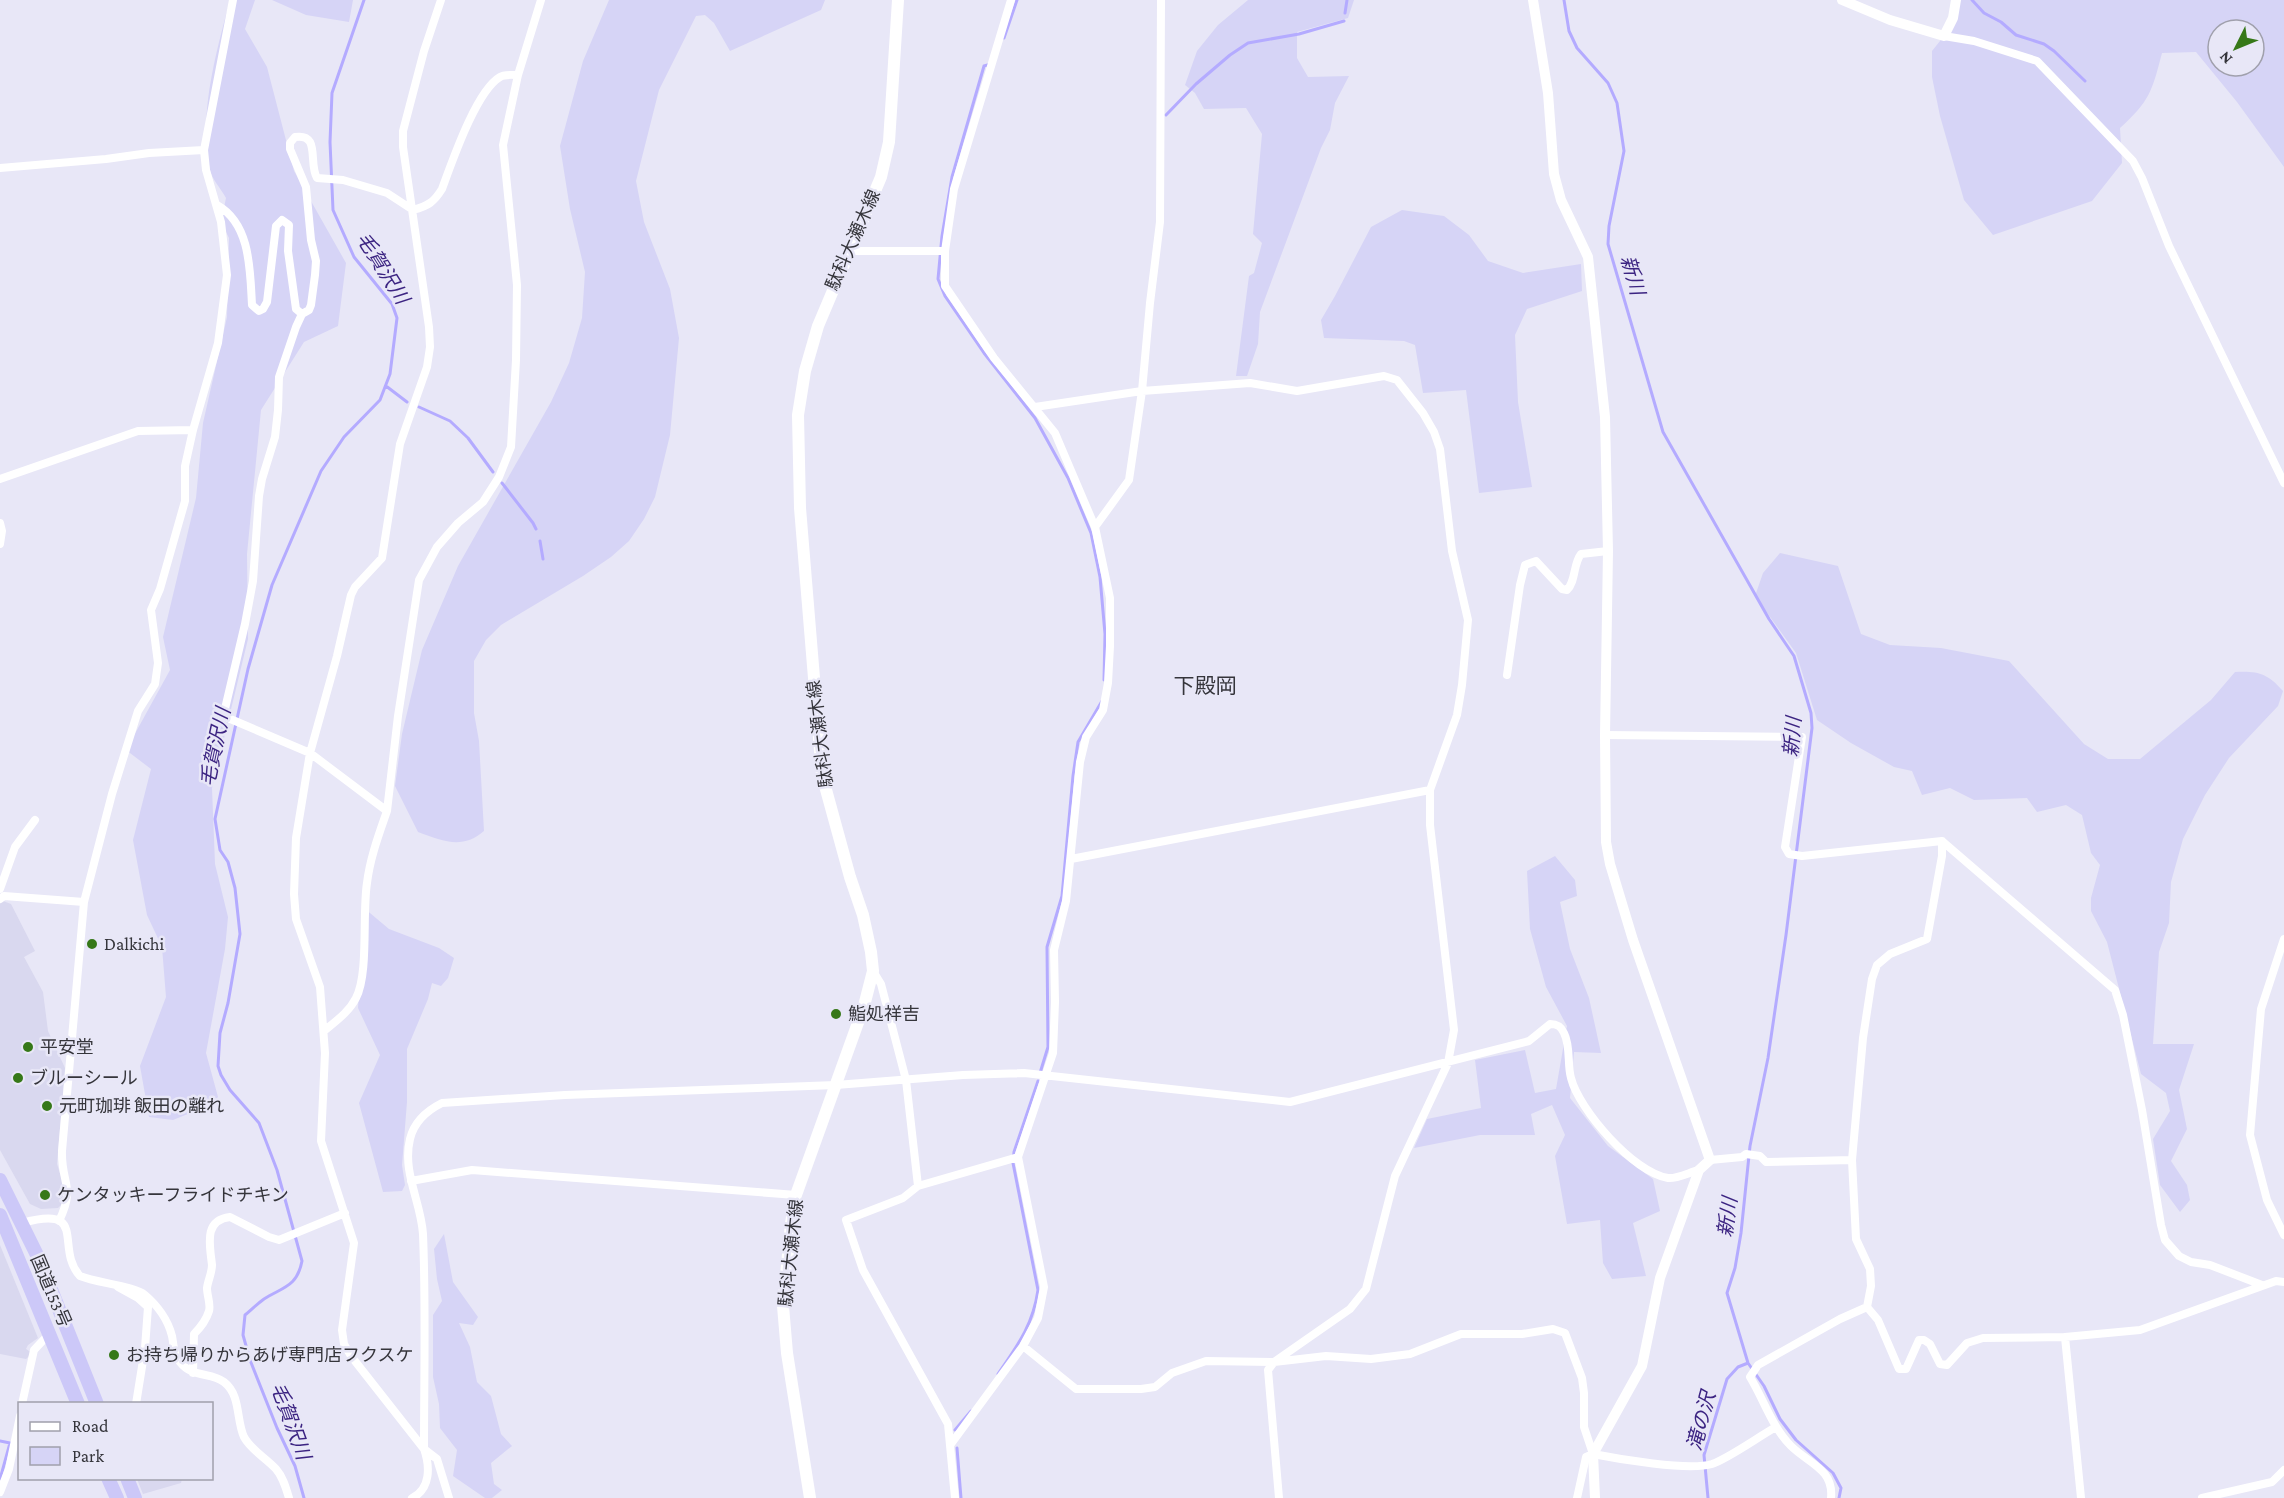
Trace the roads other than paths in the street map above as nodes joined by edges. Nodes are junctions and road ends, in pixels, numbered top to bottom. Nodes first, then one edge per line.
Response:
1 (233, 0) edge
2 (441, 0) edge
3 (541, 0) edge
4 (898, 0) edge
5 (1011, 0) edge
6 (1161, 0) edge
7 (1533, 0) edge
8 (1842, 0) edge
9 (1956, 0) edge
10 (1944, 36) junction
11 (518, 75) junction
12 (204, 150) junction
13 (0, 168) edge
14 (217, 205) junction
15 (413, 210) junction
16 (848, 251) junction
17 (945, 251) junction
18 (302, 314) junction
19 (1142, 392) junction
20 (1035, 407) junction
21 (193, 430) junction
22 (0, 479) edge
23 (2284, 483) edge
24 (0, 523) edge
25 (1095, 527) junction
26 (0, 544) edge
27 (1608, 551) junction
28 (1507, 675) dead end
29 (1605, 735) junction
30 (310, 753) junction
31 (1430, 790) junction
32 (387, 811) junction
33 (36, 820) dead end
34 (1942, 841) junction
35 (1071, 859) junction
36 (0, 889) edge
37 (0, 899) edge
38 (84, 902) junction
39 (2284, 939) edge
40 (873, 971) junction
41 (324, 1031) junction
42 (1448, 1063) junction
43 (1044, 1076) junction
44 (906, 1080) junction
45 (836, 1085) junction
46 (1014, 1157) junction
47 (1710, 1160) junction
48 (1852, 1160) junction
49 (1699, 1170) junction
50 (0, 1180) edge
51 (411, 1181) junction
52 (918, 1186) junction
53 (796, 1195) junction
54 (345, 1213) junction
55 (59, 1221) junction
56 (2, 1223) edge
57 (22, 1223) junction
58 (2284, 1235) edge
59 (2284, 1282) edge
60 (2262, 1285) junction
61 (118, 1287) junction
62 (1867, 1307) junction
63 (50, 1333) junction
64 (2065, 1337) junction
65 (1023, 1346) junction
66 (1274, 1362) junction
67 (193, 1373) junction
68 (22, 1402) edge
69 (77, 1402) edge
70 (96, 1402) edge
71 (136, 1402) edge
72 (18, 1426) edge
73 (1776, 1427) junction
74 (951, 1444) junction
75 (424, 1449) junction
76 (1593, 1454) junction
77 (2284, 1470) edge
78 (108, 1480) edge
79 (127, 1480) edge
80 (0, 1492) edge
81 (117, 1498) edge
82 (135, 1498) edge
83 (290, 1498) edge
84 (411, 1498) edge
85 (448, 1498) edge
86 (810, 1498) edge
87 (955, 1498) edge
88 (1279, 1498) edge
89 (1577, 1498) edge
90 (1595, 1498) edge
91 (1831, 1498) edge
92 (2081, 1498) edge
93 (2202, 1498) edge

1 - 12 street
2 - 15 street
3 - 11 street
4 - 16 main road, 駄科大瀬木線
5 - 17 street
6 - 19 street
7 - 27 street
8 - 10 street
9 - 10 street
10 - 23 street
11 - 15 street
11 - 32 street
12 - 13 street
12 - 14 street
14 - 18 street
14 - 21 street
15 - 18 street
15 - 30 street
16 - 17 street
16 - 40 main road, 駄科大瀬木線
17 - 20 street
18 - 30 street
19 - 20 street
19 - 25 street
19 - 31 street
20 - 25 street
21 - 22 street
21 - 38 street
24 - 26 street
25 - 35 street
27 - 28 street
27 - 29 street
29 - 34 street
29 - 47 street
30 - 32 street
30 - 41 street
31 - 35 street
31 - 42 street
32 - 41 street
33 - 36 street
34 - 48 street
34 - 60 street
35 - 43 street
37 - 38 street
38 - 55 street
39 - 58 street
40 - 44 street
40 - 45 main road, 駄科大瀬木線
41 - 54 street
42 - 43 street
42 - 49 street
42 - 66 street
43 - 44 street
43 - 46 street
44 - 45 street
44 - 52 street
45 - 51 street
45 - 53 main road, 駄科大瀬木線
46 - 52 street
46 - 65 street
47 - 48 street
47 - 49 street
48 - 62 street
49 - 76 street
50 - 57 highway, 国道153号
51 - 53 street
51 - 75 street
52 - 74 street
53 - 86 main road, 駄科大瀬木線
54 - 67 street
54 - 75 street
55 - 57 street
55 - 61 street
56 - 57 street
56 - 63 highway, 国道153号
57 - 70 highway, 国道153号
59 - 60 street
60 - 64 street
61 - 67 street
61 - 71 street
62 - 64 street
62 - 73 street
63 - 68 street
63 - 69 highway, 国道153号
64 - 92 street
65 - 66 street
65 - 74 street
66 - 76 street
66 - 88 street
67 - 83 street
72 - 80 street
73 - 76 street
73 - 91 street
74 - 87 street
75 - 84 street
75 - 85 street
76 - 89 street
76 - 90 street
77 - 93 street
78 - 81 highway
79 - 82 highway

